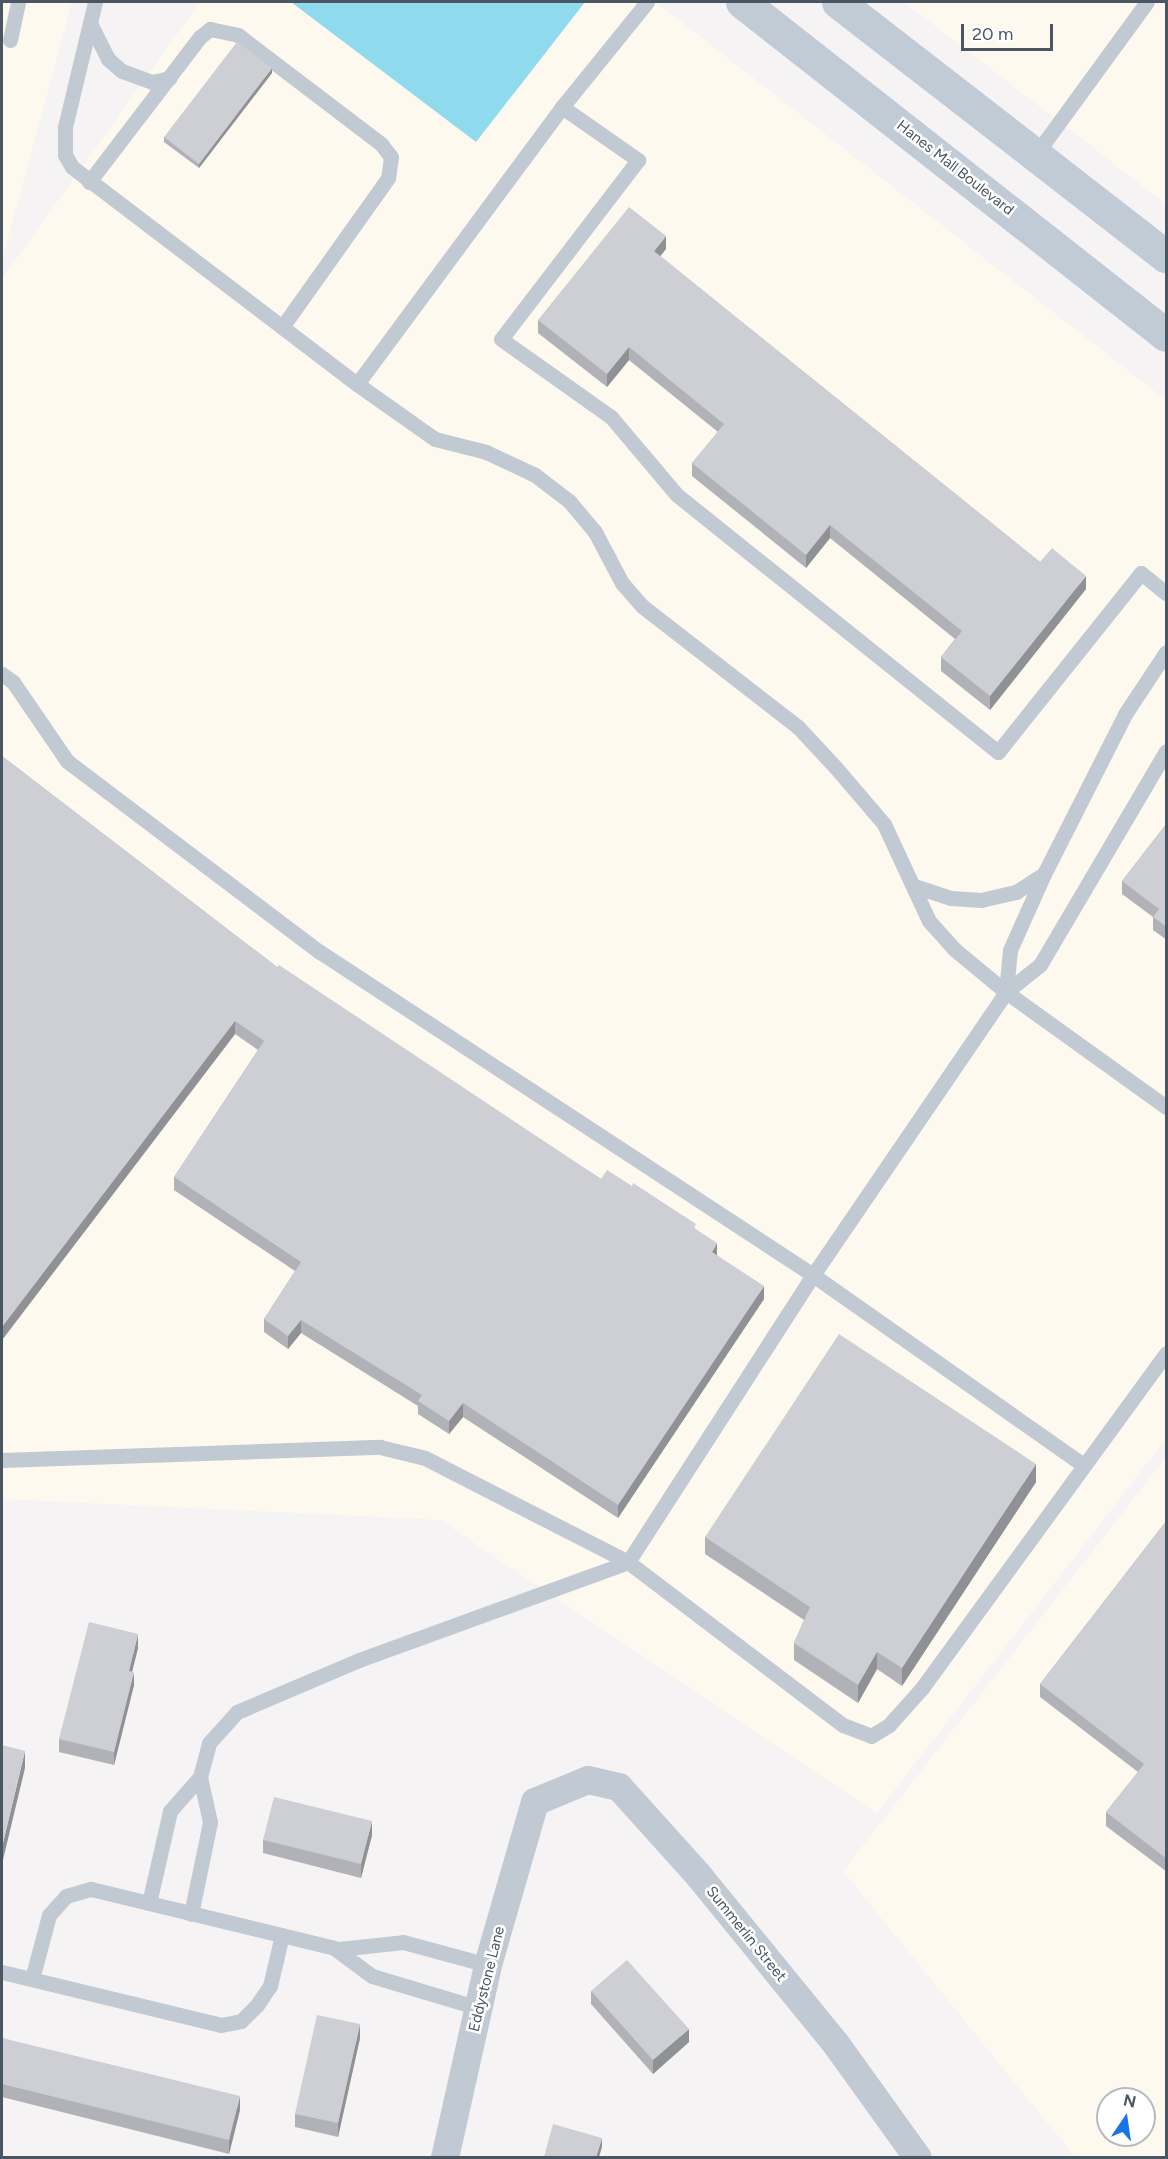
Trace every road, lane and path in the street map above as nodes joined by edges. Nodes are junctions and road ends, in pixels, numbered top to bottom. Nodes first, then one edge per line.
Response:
1 (18, 2) edge
2 (95, 2) edge
3 (647, 2) edge
4 (742, 2) edge
5 (837, 2) edge
6 (1147, 2) edge
7 (90, 22) junction
8 (10, 40) dead end
9 (170, 78) junction
10 (562, 107) junction
11 (1036, 154) junction
12 (89, 182) junction
13 (1167, 256) edge
14 (282, 327) junction
15 (1167, 335) edge
16 (357, 384) junction
17 (1167, 592) edge
18 (1167, 652) edge
19 (2, 674) edge
20 (1167, 750) edge
21 (1044, 874) junction
22 (914, 886) junction
23 (1006, 992) junction
24 (1167, 1107) edge
25 (813, 1275) junction
26 (1167, 1354) edge
27 (2, 1460) edge
28 (1083, 1465) junction
29 (628, 1562) junction
30 (200, 1777) junction
31 (536, 1802) joint
32 (149, 1903) junction
33 (191, 1914) junction
34 (282, 1935) junction
35 (339, 1949) junction
36 (488, 1965) junction
37 (2, 1972) edge
38 (32, 1979) junction
39 (479, 2008) junction
40 (445, 2157) edge
41 (918, 2157) edge

1 - 8 lane
2 - 7 lane
3 - 10 lane
4 - 15 main road, Hanes Mall Boulevard
5 - 11 main road
6 - 11 lane
7 - 9 lane
7 - 12 lane
9 - 12 lane
9 - 14 lane
10 - 16 lane
10 - 17 lane
11 - 13 main road
12 - 14 lane
14 - 16 lane
16 - 22 lane
18 - 21 lane
19 - 25 lane
20 - 23 lane
21 - 22 lane
21 - 23 lane
22 - 23 lane
23 - 24 lane
23 - 25 lane
25 - 28 lane
25 - 29 lane
26 - 28 lane
27 - 29 lane
28 - 29 lane
29 - 30 lane
30 - 32 lane
30 - 33 lane
31 - 36 street, Eddystone Lane
31 - 41 street, Summerlin Street
32 - 33 lane
32 - 38 lane
33 - 34 lane
34 - 35 lane
34 - 38 lane
35 - 36 lane
35 - 39 lane
36 - 39 street, Eddystone Lane
37 - 38 lane
39 - 40 street, Eddystone Lane

